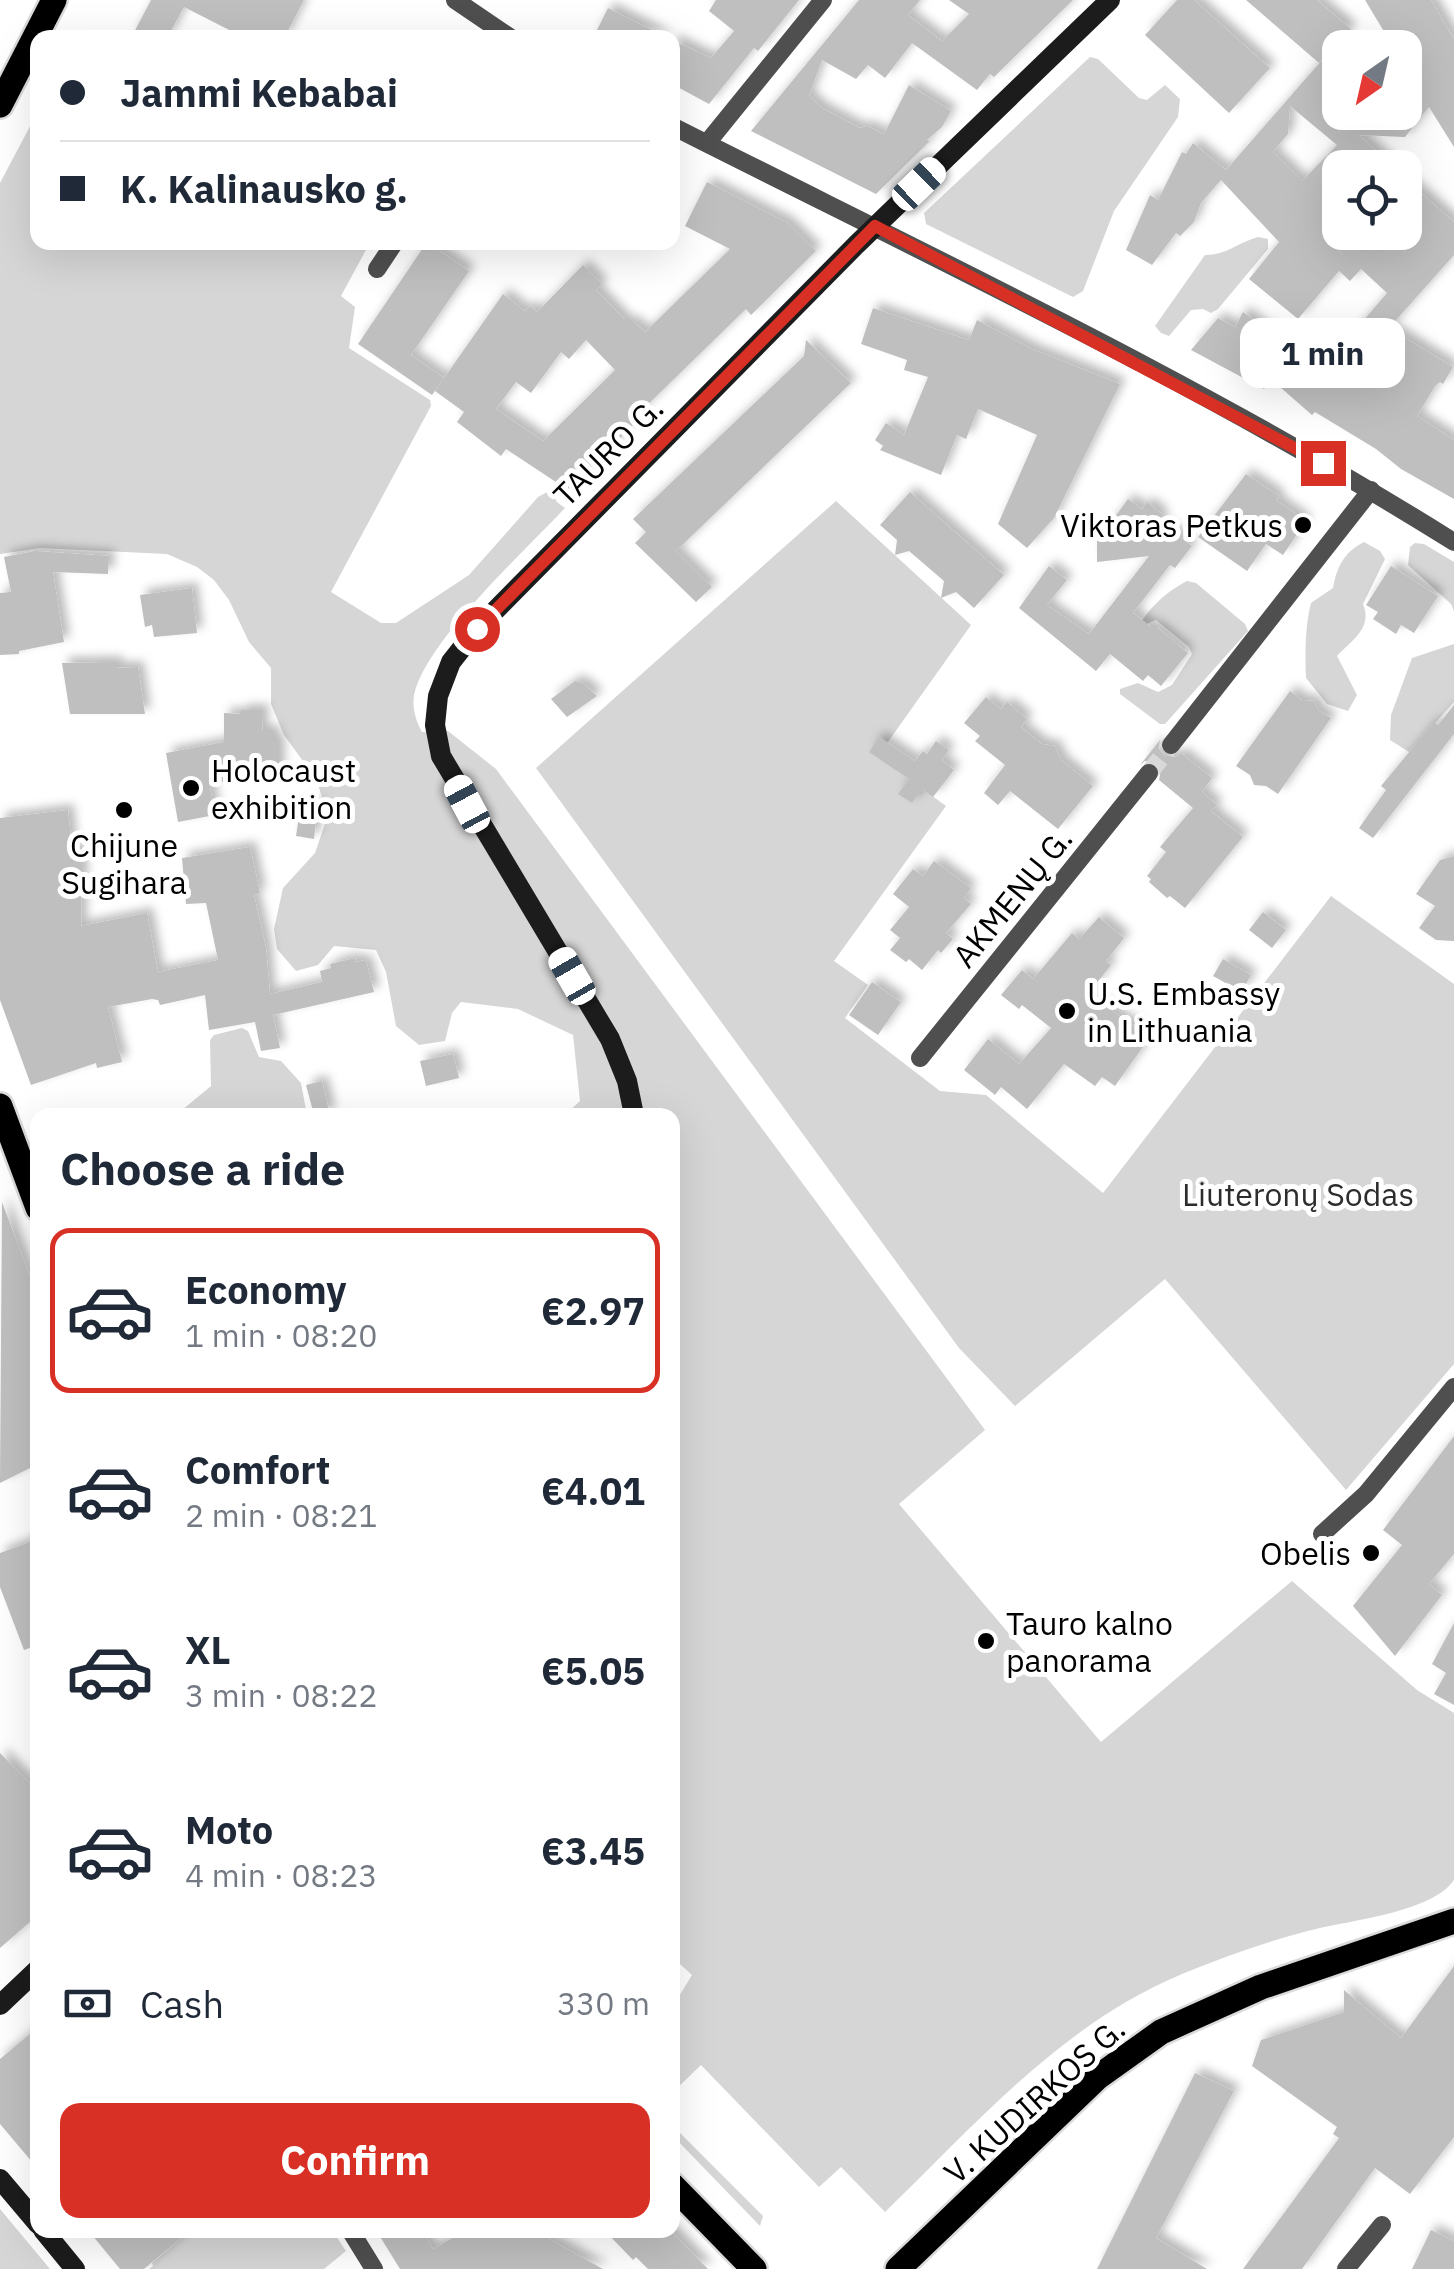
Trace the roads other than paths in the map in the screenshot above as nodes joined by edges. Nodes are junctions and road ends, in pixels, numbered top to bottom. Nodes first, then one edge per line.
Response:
1 (54, 0) edge
2 (455, 0) edge
3 (823, 0) edge
4 (1110, 0) edge
5 (39, 30) edge
6 (499, 30) edge
7 (30, 47) edge
8 (0, 105) edge
9 (680, 130) edge
10 (707, 143) junction
11 (875, 226) junction
12 (390, 250) edge
13 (378, 269) dead end
14 (1371, 490) junction
15 (1454, 542) edge
16 (1171, 745) tunnel mouth
17 (1149, 772) tunnel mouth
18 (920, 1058) dead end
19 (0, 1106) edge
20 (633, 1108) edge
21 (30, 1187) edge
22 (1454, 1388) edge
23 (1322, 1534) dead end
24 (1454, 1921) edge
25 (30, 1976) edge
26 (0, 2004) edge
27 (0, 2178) edge
28 (680, 2193) edge
29 (30, 2214) edge
30 (1382, 2224) dead end
31 (50, 2238) edge
32 (355, 2238) edge
33 (75, 2269) edge
34 (374, 2269) edge
35 (754, 2269) edge
36 (898, 2269) edge
37 (1346, 2269) edge

1 - 5 main road
2 - 6 street
3 - 10 street
4 - 11 main road, TAURO G.
7 - 8 main road
9 - 10 street
10 - 11 street
11 - 14 street
11 - 20 main road, TAURO G.
12 - 13 street
14 - 15 street
14 - 16 street
17 - 18 street, AKMENŲ G.
19 - 21 main road
22 - 23 street
24 - 36 main road, V. KUDIRKOS G.
25 - 26 main road
27 - 29 main road
28 - 35 main road
30 - 37 street
31 - 33 main road
32 - 34 street

